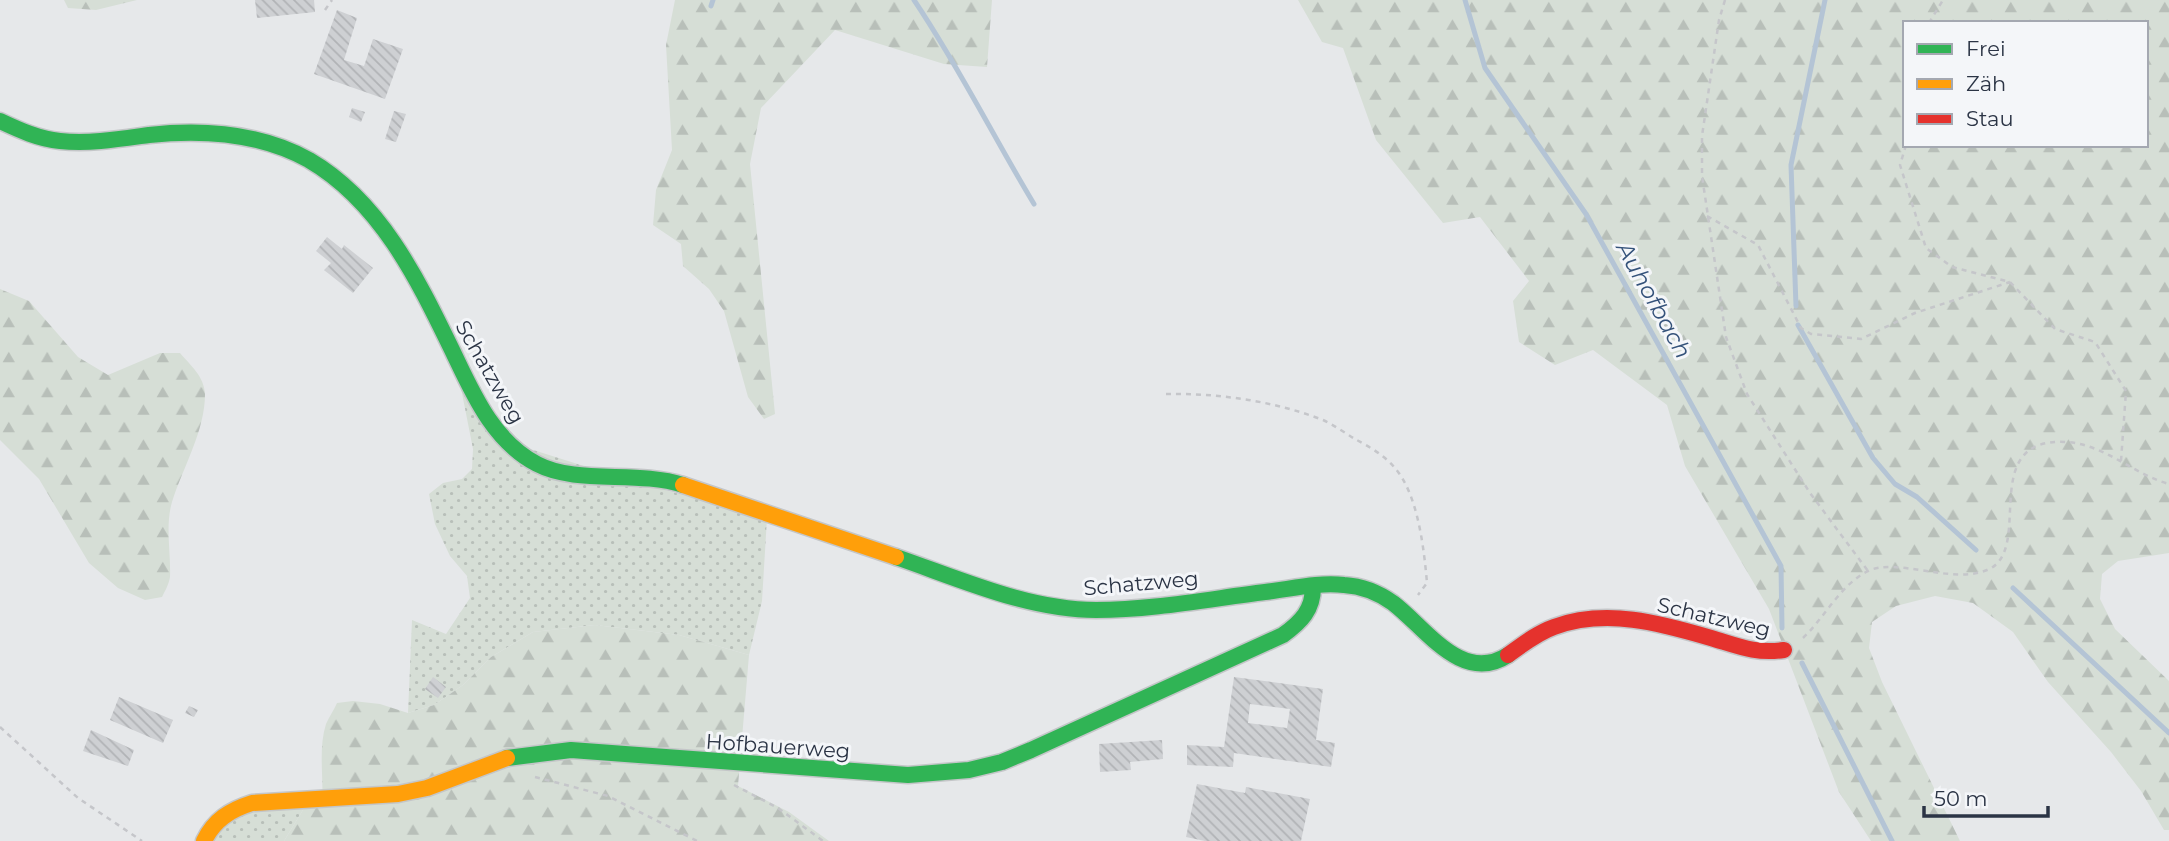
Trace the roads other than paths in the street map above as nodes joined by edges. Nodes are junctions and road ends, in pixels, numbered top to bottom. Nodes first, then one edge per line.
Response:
1 (0, 121) edge
2 (1313, 587) junction
3 (1784, 650) road end
4 (204, 841) edge

1 - 2 street, Schatzweg
2 - 3 street, Schatzweg
2 - 4 street, Hofbauerweg

